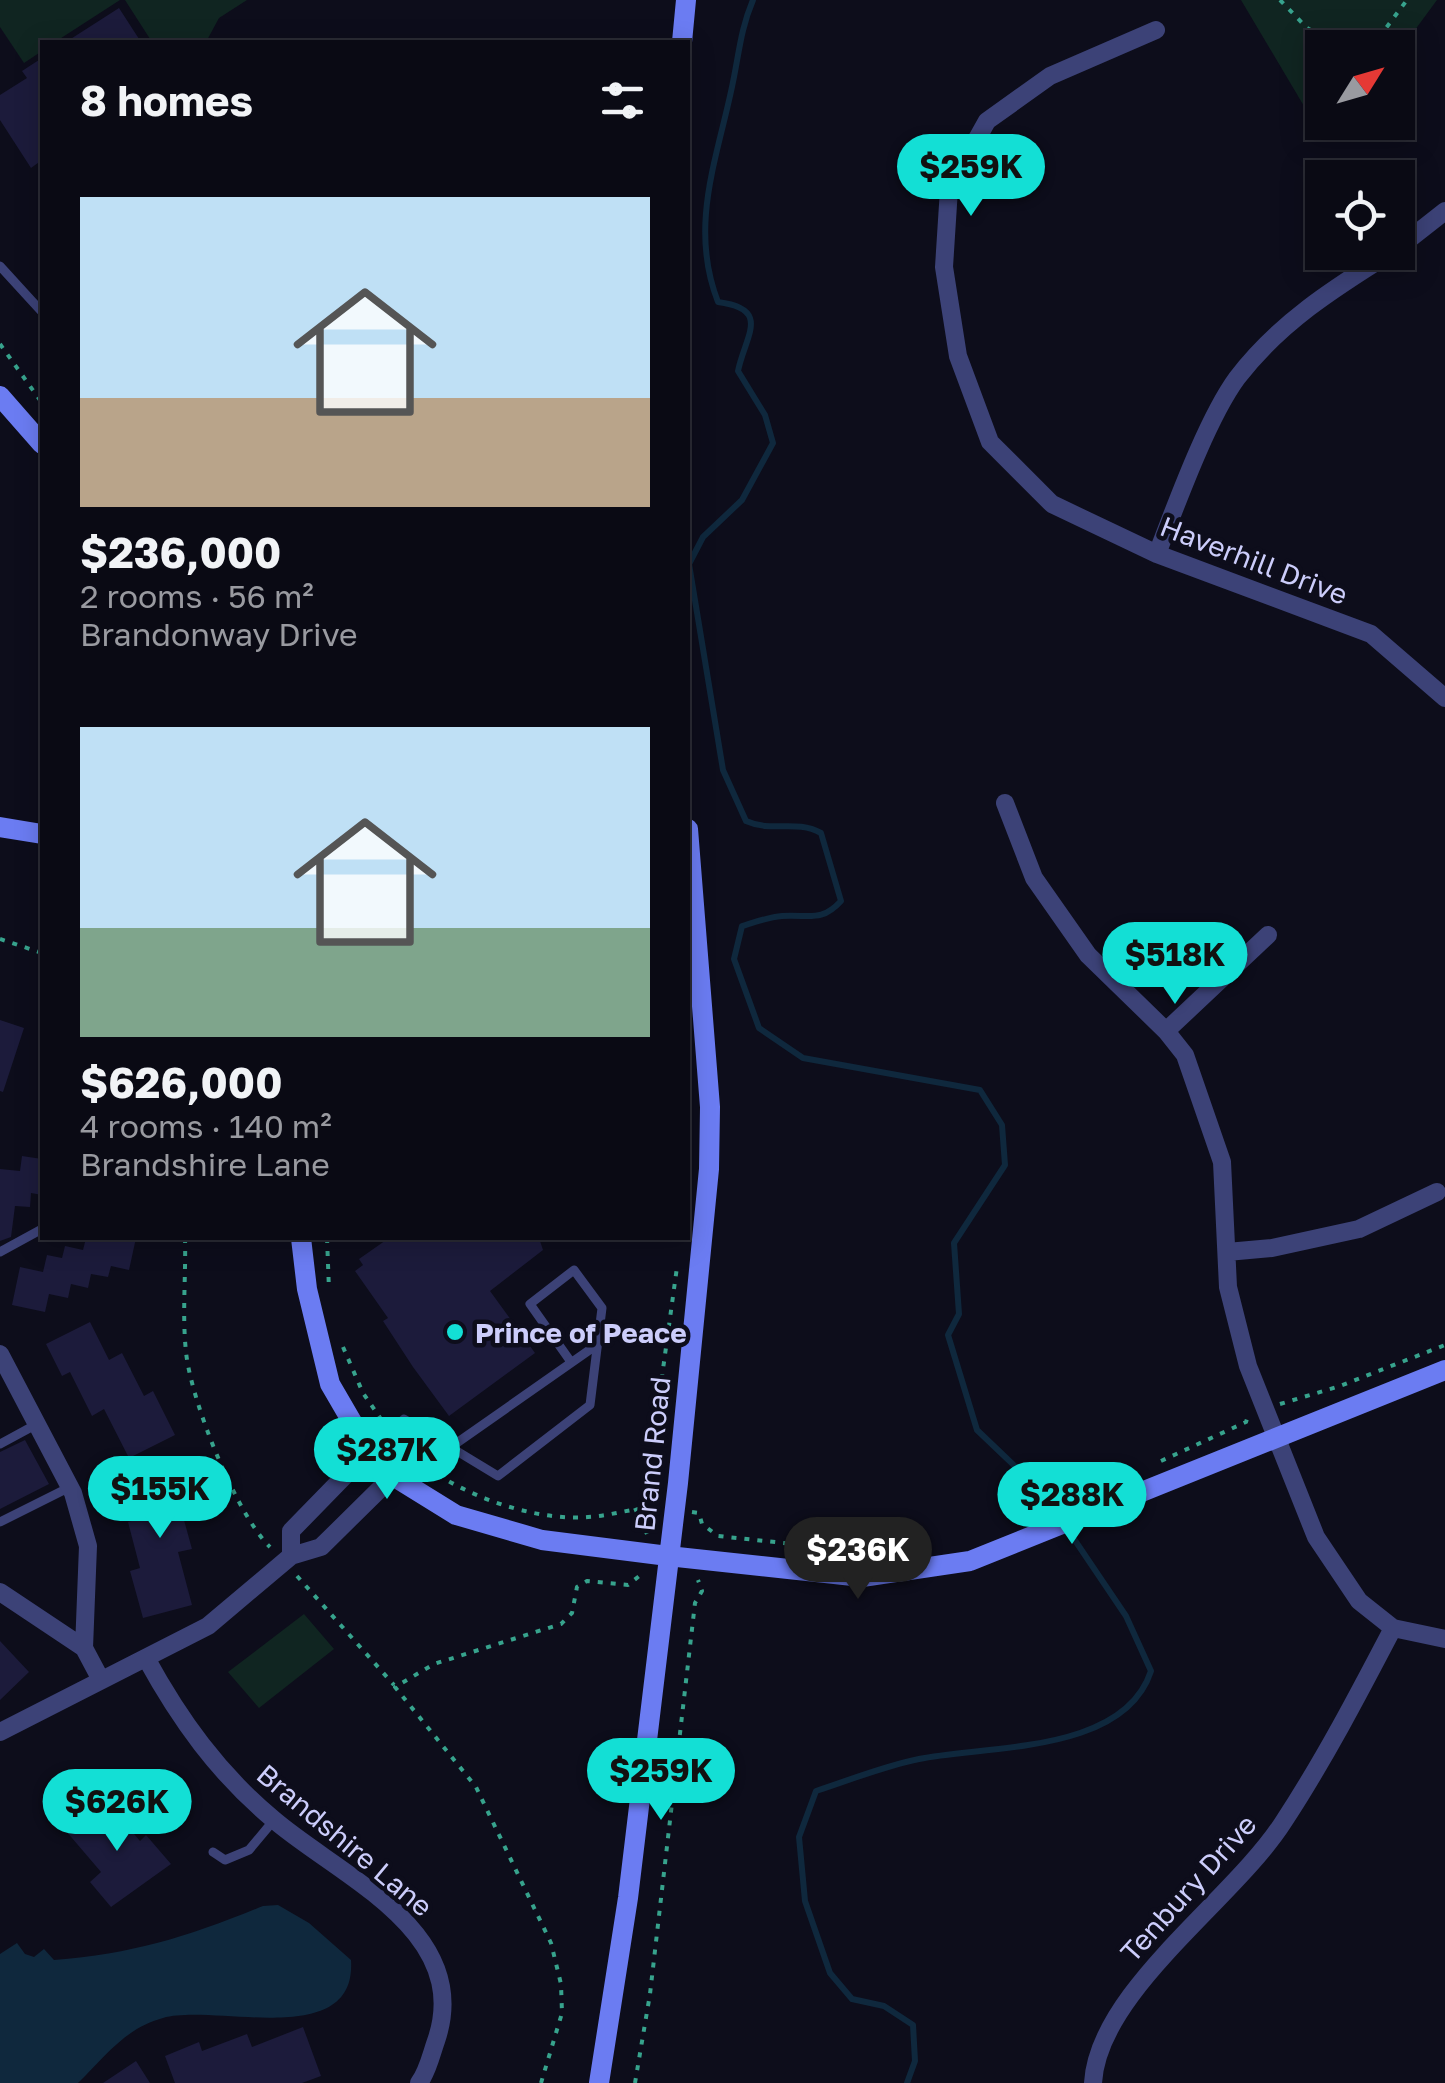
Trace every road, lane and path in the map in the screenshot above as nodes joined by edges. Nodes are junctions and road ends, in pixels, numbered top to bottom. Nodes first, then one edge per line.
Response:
1 (686, 0) edge
2 (1280, 0) edge
3 (1407, 0) edge
4 (1156, 30) dead end
5 (1311, 30) edge
6 (1384, 30) edge
7 (682, 40) edge
8 (1445, 211) edge
9 (1415, 234) edge
10 (0, 266) edge
11 (1363, 270) edge
12 (40, 310) edge
13 (0, 344) edge
14 (0, 396) edge
15 (40, 400) edge
16 (40, 438) edge
17 (1158, 554) junction
18 (1445, 698) edge
19 (1006, 804) dead end
20 (0, 828) edge
21 (40, 834) edge
22 (690, 854) edge
23 (1268, 935) dead end
24 (0, 939) edge
25 (40, 952) edge
26 (1166, 1031) junction
27 (1437, 1192) dead end
28 (40, 1230) edge
29 (185, 1240) edge
30 (302, 1240) edge
31 (0, 1252) edge
32 (1226, 1252) junction
33 (679, 1254) dead end
34 (598, 1344) junction
35 (0, 1354) edge
36 (571, 1362) junction
37 (1445, 1370) edge
38 (37, 1424) junction
39 (1276, 1438) junction
40 (0, 1444) edge
41 (451, 1448) junction
42 (369, 1451) junction
43 (393, 1476) junction
44 (70, 1487) junction
45 (644, 1508) dead end
46 (699, 1513) dead end
47 (0, 1522) edge
48 (710, 1533) junction
49 (880, 1553) dead end
50 (668, 1556) junction
51 (287, 1559) junction
52 (698, 1559) junction
53 (642, 1578) dead end
54 (0, 1592) edge
55 (1393, 1628) junction
56 (1445, 1639) edge
57 (84, 1648) junction
58 (146, 1658) junction
59 (101, 1680) junction
60 (395, 1686) junction
61 (0, 1732) edge
62 (274, 1820) junction
63 (213, 1852) dead end
64 (419, 2083) edge
65 (541, 2083) edge
66 (600, 2083) edge
67 (634, 2083) edge
68 (1093, 2083) edge

1 - 7 street
2 - 5 path
3 - 6 path
4 - 17 street, Haverhill Drive
8 - 9 street
10 - 12 lane
11 - 17 street
13 - 15 path
14 - 16 street
17 - 18 street, Haverhill Drive
19 - 26 street
20 - 21 street
22 - 50 street, Brand Road
23 - 26 street
24 - 25 path
26 - 32 street
27 - 32 street
28 - 31 lane
29 - 51 path
30 - 42 street
32 - 39 street
33 - 45 path
34 - 36 lane
34 - 36 lane
34 - 41 lane
35 - 38 street
36 - 41 lane
37 - 39 street
38 - 40 lane
38 - 44 street
39 - 52 street
39 - 55 street
41 - 42 lane
42 - 43 street
42 - 51 street
43 - 50 street
43 - 51 street
44 - 47 lane
44 - 57 street
46 - 48 path
48 - 49 path
48 - 52 path
50 - 52 street
50 - 66 street, Brand Road
51 - 58 street
51 - 60 path
52 - 67 path
53 - 60 path
54 - 57 street
55 - 56 street
55 - 68 street, Tenbury Drive
57 - 59 street
58 - 59 street
58 - 62 street, Brandshire Lane
59 - 61 street
60 - 65 path
62 - 63 lane
62 - 64 street, Brandshire Lane

